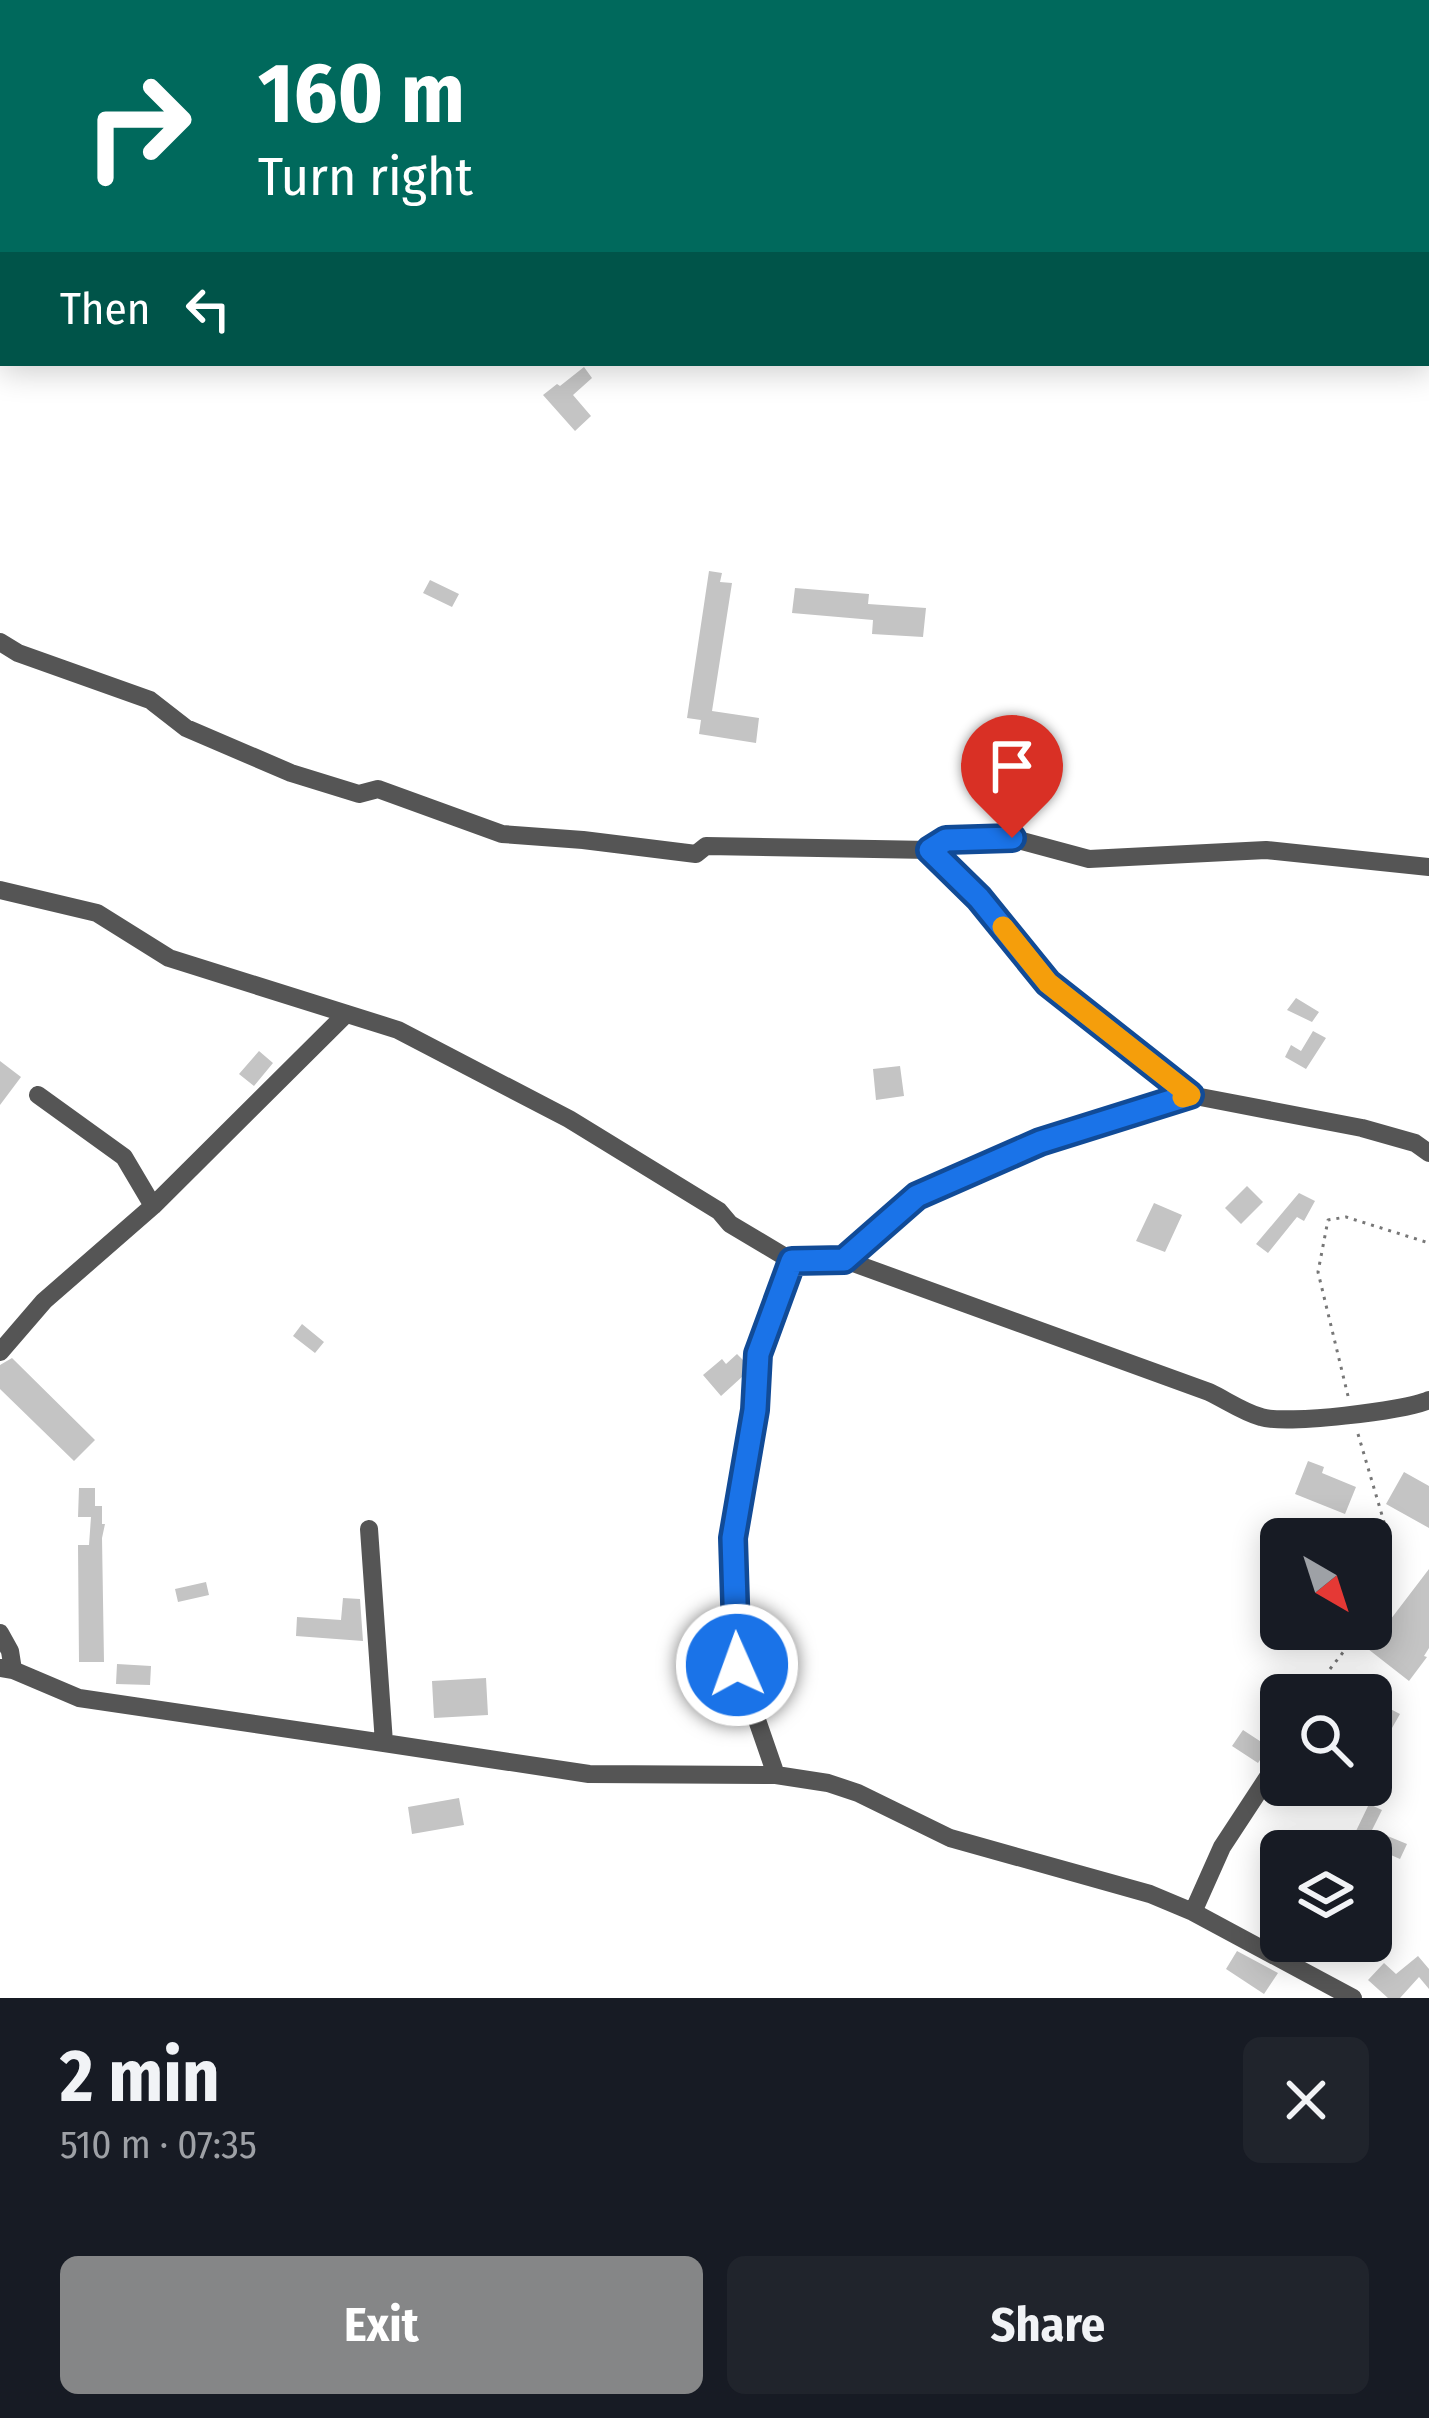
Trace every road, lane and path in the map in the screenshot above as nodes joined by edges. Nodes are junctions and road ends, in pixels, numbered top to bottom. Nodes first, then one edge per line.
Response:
1 (0, 642) edge
2 (930, 850) junction
3 (1429, 867) edge
4 (0, 890) edge
5 (346, 1014) junction
6 (38, 1095) dead end
7 (1190, 1095) junction
8 (1429, 1153) edge
9 (153, 1205) junction
10 (1429, 1243) edge
11 (844, 1260) junction
12 (792, 1261) junction
13 (0, 1352) edge
14 (1429, 1400) edge
15 (1352, 1415) junction
16 (1383, 1518) edge
17 (369, 1529) dead end
18 (0, 1633) edge
19 (6, 1669) edge
20 (384, 1743) junction
21 (776, 1775) junction
22 (1260, 1789) edge
23 (1192, 1912) junction
24 (1353, 1998) edge

1 - 2 street
2 - 3 street
2 - 7 street
4 - 5 street
5 - 9 street
5 - 12 street
6 - 9 street
7 - 8 street
7 - 11 street
9 - 13 street
10 - 15 path
11 - 12 street
11 - 15 street
12 - 21 street
14 - 15 street
15 - 16 path
17 - 20 street
18 - 19 street
19 - 20 street
20 - 21 street
21 - 23 street
22 - 23 street
23 - 24 street

